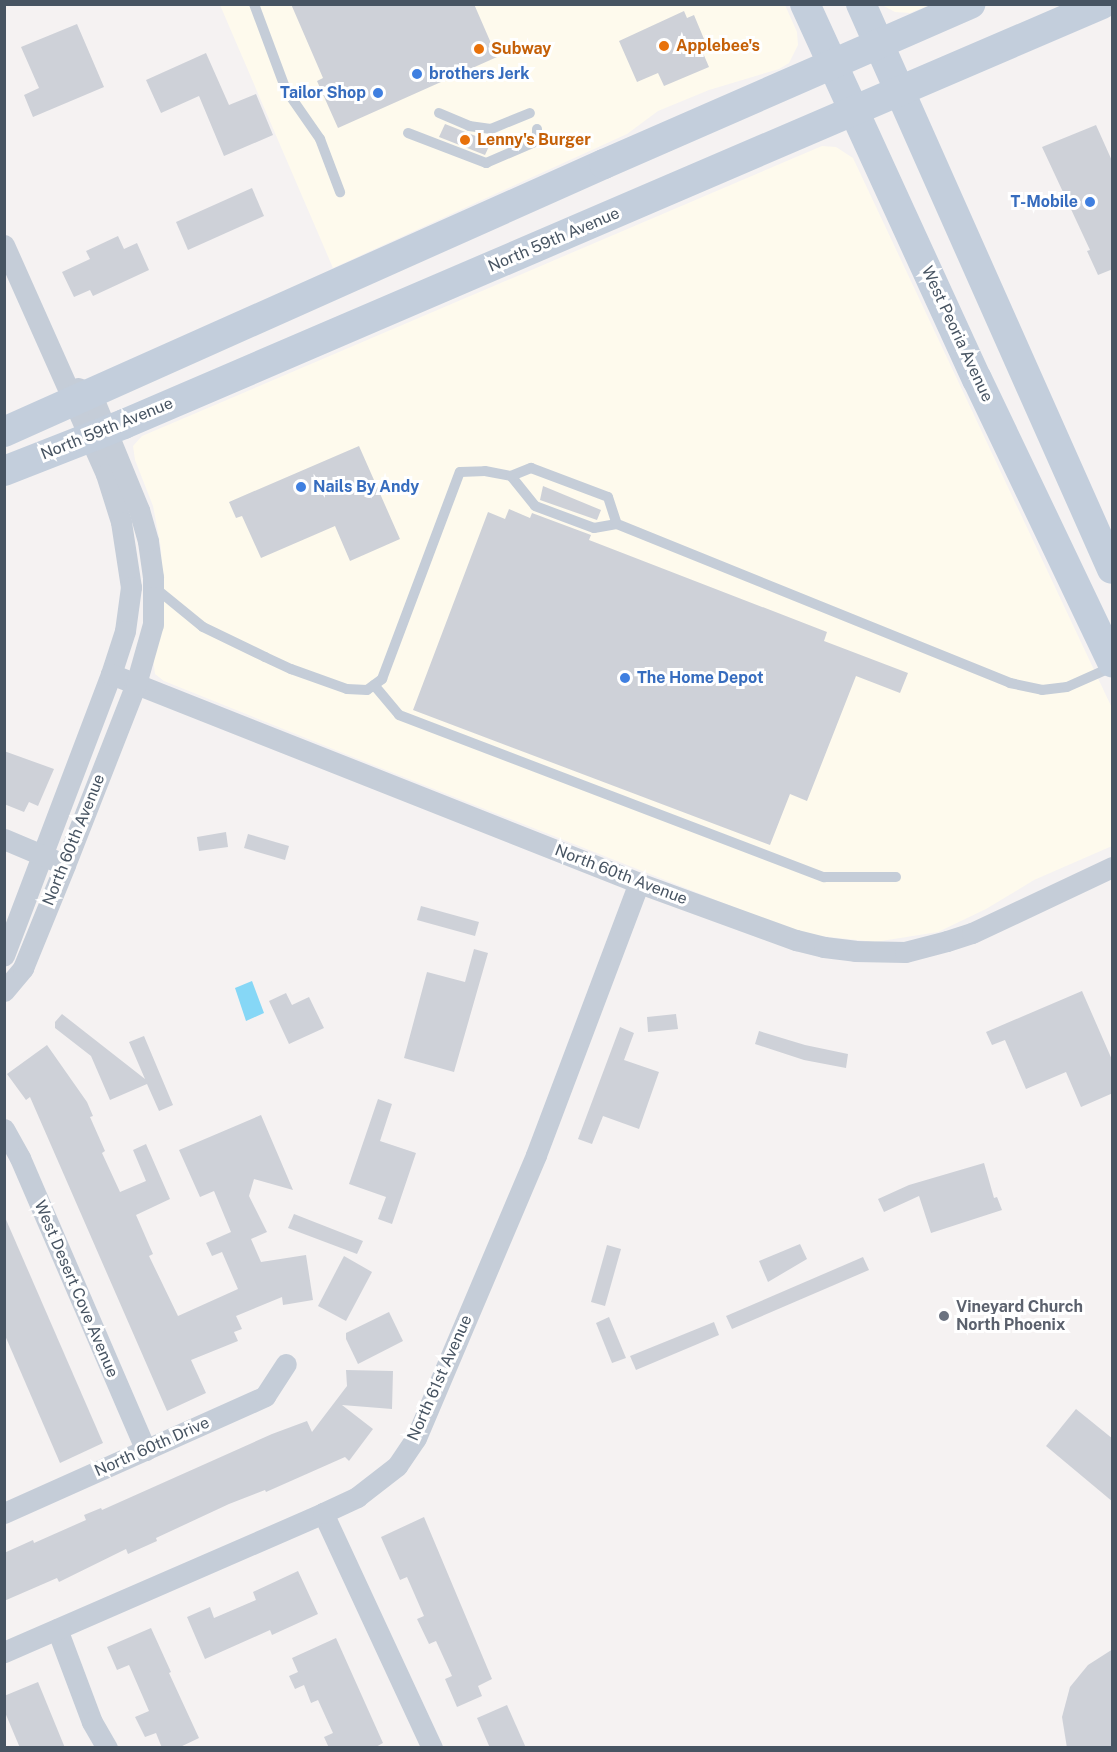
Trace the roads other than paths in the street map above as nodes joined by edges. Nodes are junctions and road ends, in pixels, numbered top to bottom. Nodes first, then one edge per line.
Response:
1 (254, 4) edge
2 (805, 4) edge
3 (861, 4) edge
4 (971, 4) edge
5 (1102, 4) edge
6 (878, 44) junction
7 (832, 64) junction
8 (899, 92) junction
9 (854, 111) junction
10 (439, 113) dead end
11 (530, 113) dead end
12 (537, 129) dead end
13 (408, 133) dead end
14 (340, 192) dead end
15 (4, 245) edge
16 (76, 393) junction
17 (4, 432) edge
18 (98, 433) junction
19 (1056, 446) junction
20 (1018, 464) junction
21 (4, 471) edge
22 (511, 476) junction
23 (617, 524) junction
24 (1113, 569) edge
25 (154, 587) junction
26 (1113, 662) edge
27 (1113, 667) edge
28 (111, 674) junction
29 (136, 684) junction
30 (374, 685) junction
31 (4, 839) edge
32 (44, 854) junction
33 (65, 865) junction
34 (1113, 867) edge
35 (896, 877) dead end
36 (639, 883) junction
37 (4, 954) edge
38 (4, 991) edge
39 (4, 1129) edge
40 (286, 1364) dead end
41 (146, 1450) junction
42 (4, 1513) edge
43 (323, 1514) junction
44 (57, 1629) junction
45 (4, 1652) edge
46 (107, 1748) edge
47 (432, 1748) edge

1 - 14 lane
2 - 7 main road, West Peoria Avenue
3 - 6 main road
4 - 6 main road
5 - 8 main road, North 59th Avenue
6 - 7 main road
6 - 8 main road
7 - 9 main road, West Peoria Avenue
7 - 16 main road
8 - 9 main road, North 59th Avenue
8 - 19 main road
9 - 18 main road, North 59th Avenue
9 - 20 main road, West Peoria Avenue
10 - 11 lane
12 - 13 lane
15 - 16 street
16 - 17 main road
16 - 18 street
18 - 21 main road, North 59th Avenue
18 - 25 street
18 - 28 street
19 - 20 main road
19 - 24 main road
20 - 26 main road, West Peoria Avenue
22 - 23 lane
22 - 23 lane
22 - 30 lane
23 - 27 lane
25 - 29 street
25 - 30 lane
28 - 29 street, North 60th Avenue
28 - 32 street, North 60th Avenue
29 - 33 street, North 60th Avenue
29 - 36 street, North 60th Avenue
30 - 35 lane
31 - 32 street
32 - 33 street
32 - 37 street, North 60th Avenue
33 - 38 street, North 60th Avenue
34 - 36 street, North 60th Avenue
36 - 43 street, North 61st Avenue
39 - 41 street, West Desert Cove Avenue
40 - 41 street, North 60th Drive
41 - 42 street, North 60th Drive
43 - 44 street, North 61st Avenue
43 - 47 street
44 - 45 street, North 61st Avenue
44 - 46 street

